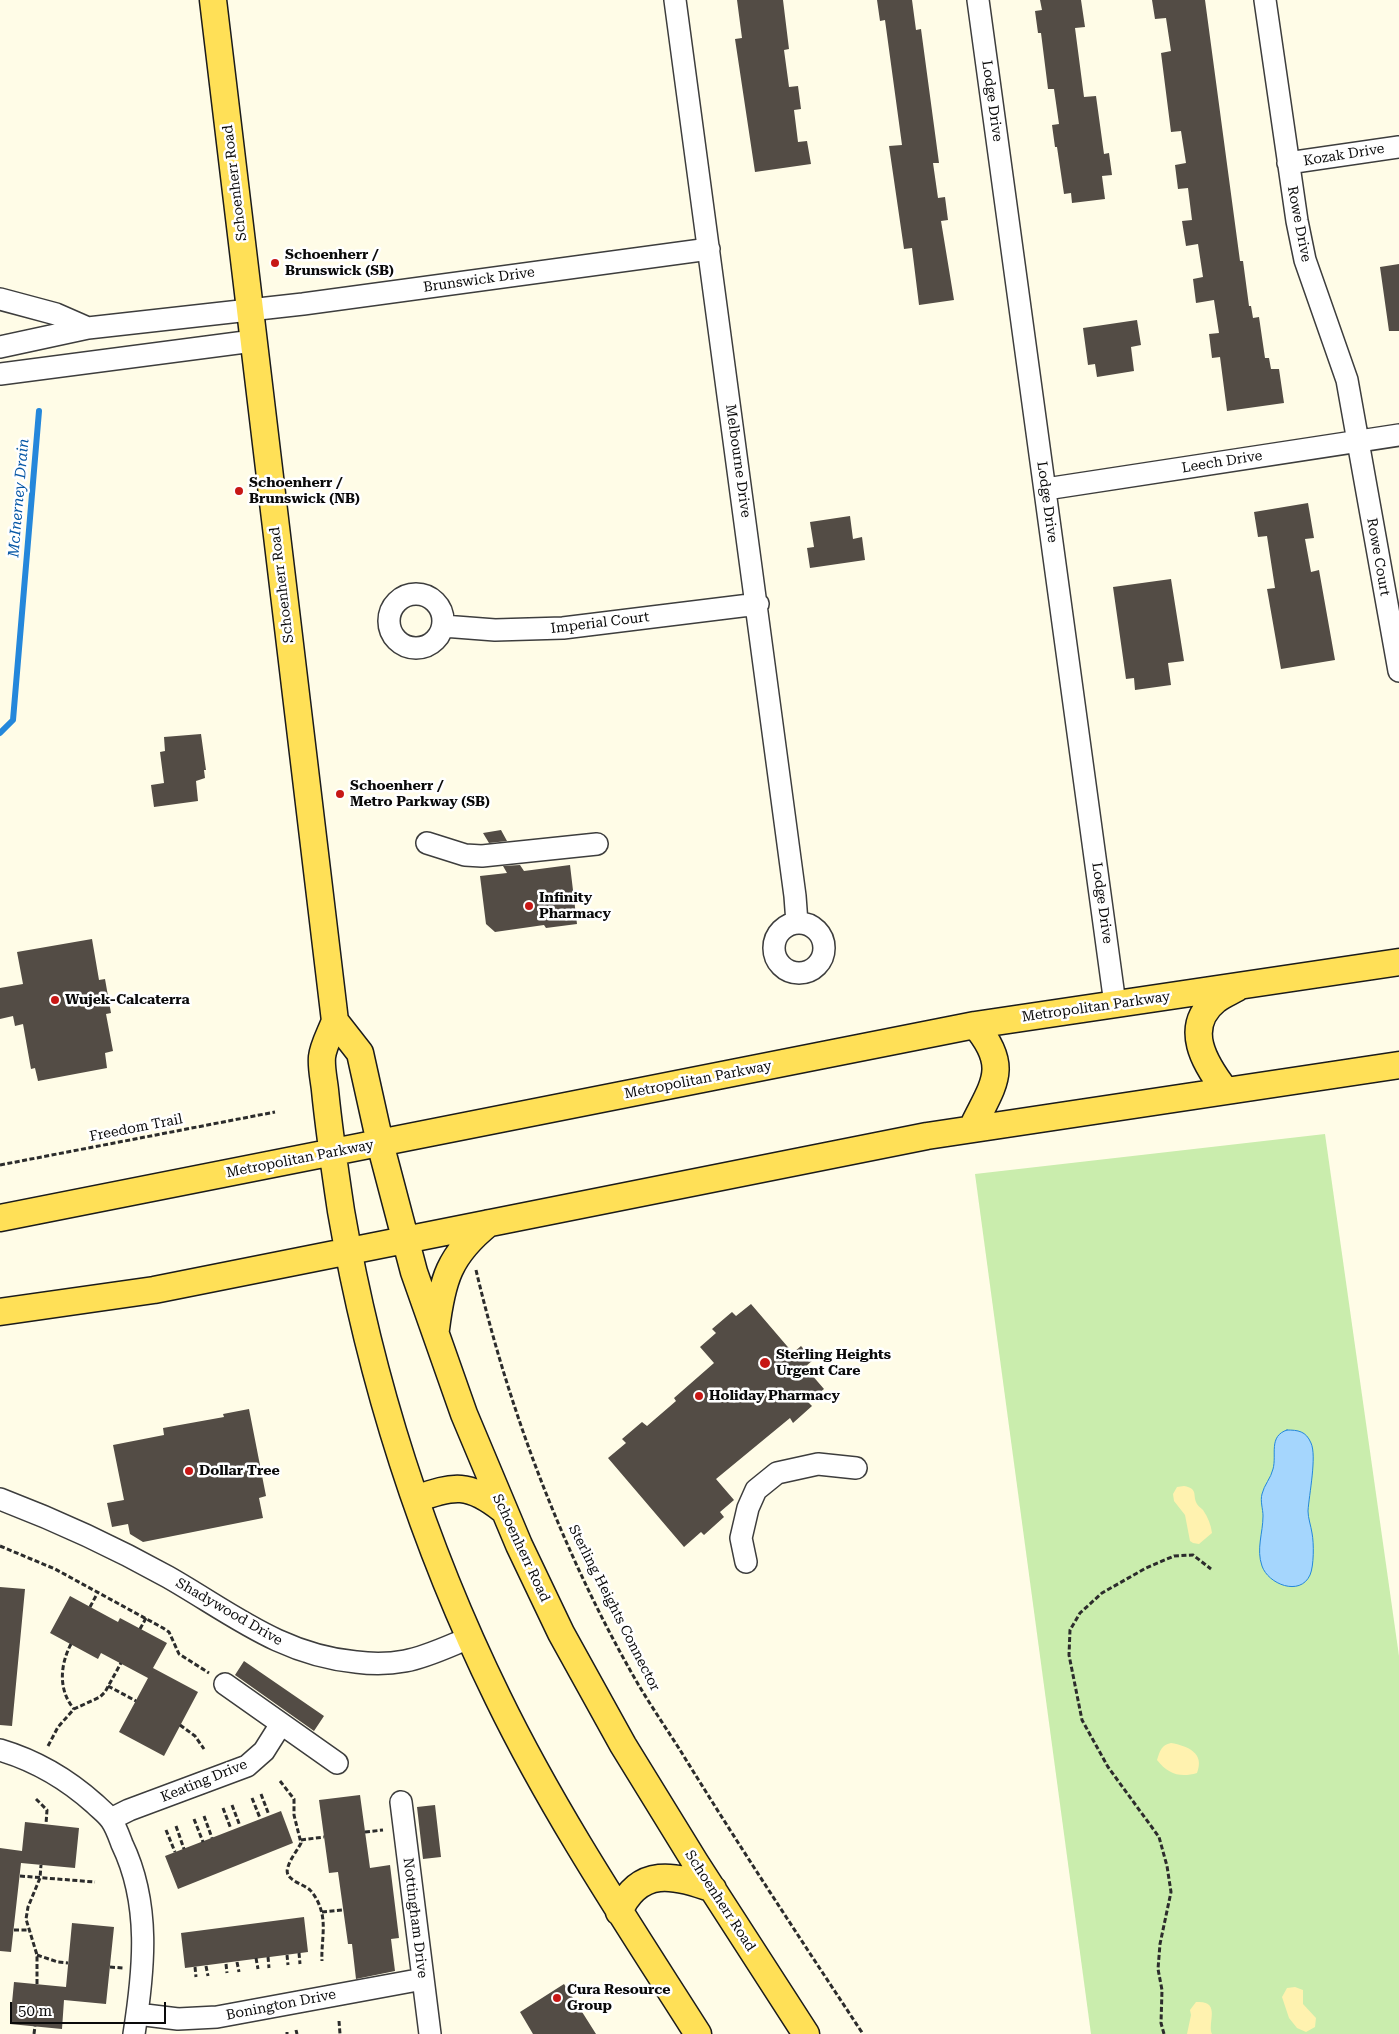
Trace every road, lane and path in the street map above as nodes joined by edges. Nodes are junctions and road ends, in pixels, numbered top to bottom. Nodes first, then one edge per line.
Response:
1 (213, 0) edge
2 (675, 0) edge
3 (978, 0) edge
4 (1265, 0) edge
5 (1399, 146) edge
6 (1288, 163) junction
7 (709, 249) junction
8 (0, 300) edge
9 (250, 311) junction
10 (88, 328) junction
11 (253, 341) junction
12 (0, 346) edge
13 (0, 374) edge
14 (1399, 436) edge
15 (1358, 442) junction
16 (1046, 489) junction
17 (758, 604) junction
18 (443, 626) dead end
19 (1399, 672) edge
20 (428, 843) dead end
21 (597, 844) dead end
22 (797, 923) dead end
23 (1399, 962) edge
24 (1242, 985) junction
25 (1116, 1004) junction
26 (334, 1021) junction
27 (975, 1026) junction
28 (1399, 1065) edge
29 (1225, 1090) junction
30 (275, 1112) dead end
31 (972, 1128) junction
32 (380, 1143) junction
33 (332, 1153) junction
34 (0, 1165) edge
35 (0, 1218) edge
36 (489, 1223) junction
37 (405, 1240) junction
38 (348, 1251) junction
39 (474, 1263) dead end
40 (0, 1312) edge
41 (435, 1335) junction
42 (856, 1468) dead end
43 (0, 1499) edge
44 (416, 1499) junction
45 (502, 1509) junction
46 (0, 1546) edge
47 (746, 1562) dead end
48 (1211, 1569) dead end
49 (98, 1592) junction
50 (90, 1607) dead end
51 (146, 1618) junction
52 (140, 1629) dead end
53 (469, 1638) junction
54 (71, 1644) dead end
55 (121, 1663) dead end
56 (220, 1680) joint
57 (108, 1686) junction
58 (136, 1701) dead end
59 (74, 1709) junction
60 (281, 1724) junction
61 (180, 1725) dead end
62 (204, 1749) dead end
63 (0, 1750) edge
64 (45, 1754) dead end
65 (337, 1763) dead end
66 (280, 1781) dead end
67 (261, 1794) dead end
68 (252, 1798) dead end
69 (36, 1799) dead end
70 (401, 1802) dead end
71 (232, 1805) dead end
72 (223, 1808) dead end
73 (269, 1815) dead end
74 (204, 1816) dead end
75 (260, 1818) dead end
76 (111, 1819) junction
77 (194, 1819) dead end
78 (46, 1824) dead end
79 (176, 1826) dead end
80 (240, 1826) dead end
81 (231, 1829) dead end
82 (166, 1830) dead end
83 (384, 1830) dead end
84 (365, 1832) dead end
85 (324, 1837) dead end
86 (212, 1838) dead end
87 (301, 1840) junction
88 (203, 1842) dead end
89 (184, 1849) dead end
90 (175, 1852) dead end
91 (42, 1865) dead end
92 (20, 1876) dead end
93 (40, 1878) junction
94 (94, 1882) dead end
95 (713, 1889) junction
96 (343, 1910) dead end
97 (322, 1912) junction
98 (619, 1912) junction
99 (14, 1930) dead end
100 (29, 1930) junction
101 (299, 1953) dead end
102 (287, 1955) dead end
103 (37, 1956) junction
104 (268, 1957) dead end
105 (256, 1958) dead end
106 (322, 1961) dead end
107 (237, 1962) dead end
108 (68, 1963) dead end
109 (226, 1964) dead end
110 (300, 1964) dead end
111 (288, 1965) dead end
112 (206, 1966) dead end
113 (110, 1967) dead end
114 (195, 1967) dead end
115 (126, 1968) dead end
116 (269, 1968) dead end
117 (258, 1969) dead end
118 (238, 1972) dead end
119 (227, 1973) dead end
120 (208, 1976) dead end
121 (196, 1977) dead end
122 (423, 1979) junction
123 (37, 1984) dead end
124 (339, 2021) dead end
125 (136, 2024) edge
126 (35, 2026) dead end
127 (34, 2034) edge
128 (340, 2034) edge
129 (430, 2034) edge
130 (698, 2034) edge
131 (806, 2034) edge
132 (862, 2034) edge
133 (1164, 2034) edge

1 - 9 main road, Schoenherr Road
2 - 7 street, Melbourne Drive
3 - 16 street, Lodge Drive
4 - 6 street, Rowe Drive
5 - 6 street, Kozak Drive
6 - 15 street, Rowe Drive
7 - 9 street, Brunswick Drive
7 - 17 street, Melbourne Drive
8 - 10 street
9 - 10 street, Brunswick Drive
9 - 11 main road, Schoenherr Road
10 - 12 street, Brunswick Drive
11 - 13 street
11 - 26 main road, Schoenherr Road
14 - 15 street, Leech Drive
15 - 16 street, Leech Drive
15 - 19 street, Rowe Court
16 - 25 street, Lodge Drive
17 - 18 street, Imperial Court
17 - 22 street, Melbourne Drive
20 - 21 street
23 - 24 main road, Metropolitan Parkway
24 - 25 main road, Metropolitan Parkway
24 - 29 main road
25 - 27 main road, Metropolitan Parkway
26 - 32 main road, Schoenherr Road
26 - 33 main road, Schoenherr Road
27 - 31 main road
27 - 32 main road, Metropolitan Parkway
28 - 29 main road
29 - 31 main road
30 - 34 path, Freedom Trail
31 - 36 main road
32 - 33 main road, Metropolitan Parkway
32 - 37 main road, Schoenherr Road
33 - 35 main road, Metropolitan Parkway
33 - 38 main road, Schoenherr Road
36 - 37 main road
36 - 41 main road
37 - 38 main road
37 - 41 main road, Schoenherr Road
38 - 40 main road
38 - 44 main road, Schoenherr Road
39 - 132 path, Sterling Heights Connector
41 - 45 main road, Schoenherr Road
42 - 47 street
43 - 53 street, Shadywood Drive
44 - 45 main road
44 - 53 main road, Schoenherr Road
45 - 95 main road, Schoenherr Road
46 - 49 path
48 - 133 path
49 - 50 path
49 - 51 path
51 - 52 path
51 - 56 path
53 - 98 main road, Schoenherr Road
54 - 59 path
55 - 57 path
56 - 60 street
57 - 58 path
57 - 59 path
59 - 64 path
60 - 65 street
60 - 76 street, Keating Drive
61 - 62 path
63 - 76 street
66 - 87 path
67 - 73 path
68 - 75 path
69 - 78 path
70 - 122 street, Nottingham Drive
71 - 80 path
72 - 81 path
74 - 86 path
76 - 125 street
77 - 88 path
79 - 89 path
82 - 90 path
83 - 84 path
85 - 87 path
87 - 97 path
91 - 93 path
92 - 93 path
93 - 94 path
93 - 100 path
95 - 98 main road
95 - 131 main road, Schoenherr Road
96 - 97 path
97 - 106 path
98 - 130 main road, Schoenherr Road
99 - 100 path
100 - 103 path
101 - 110 path
102 - 111 path
103 - 108 path
103 - 123 path
104 - 116 path
105 - 117 path
107 - 118 path
109 - 119 path
112 - 120 path
113 - 115 path
114 - 121 path
122 - 125 street, Bonington Drive
122 - 129 street, Nottingham Drive
124 - 128 path
126 - 127 path

